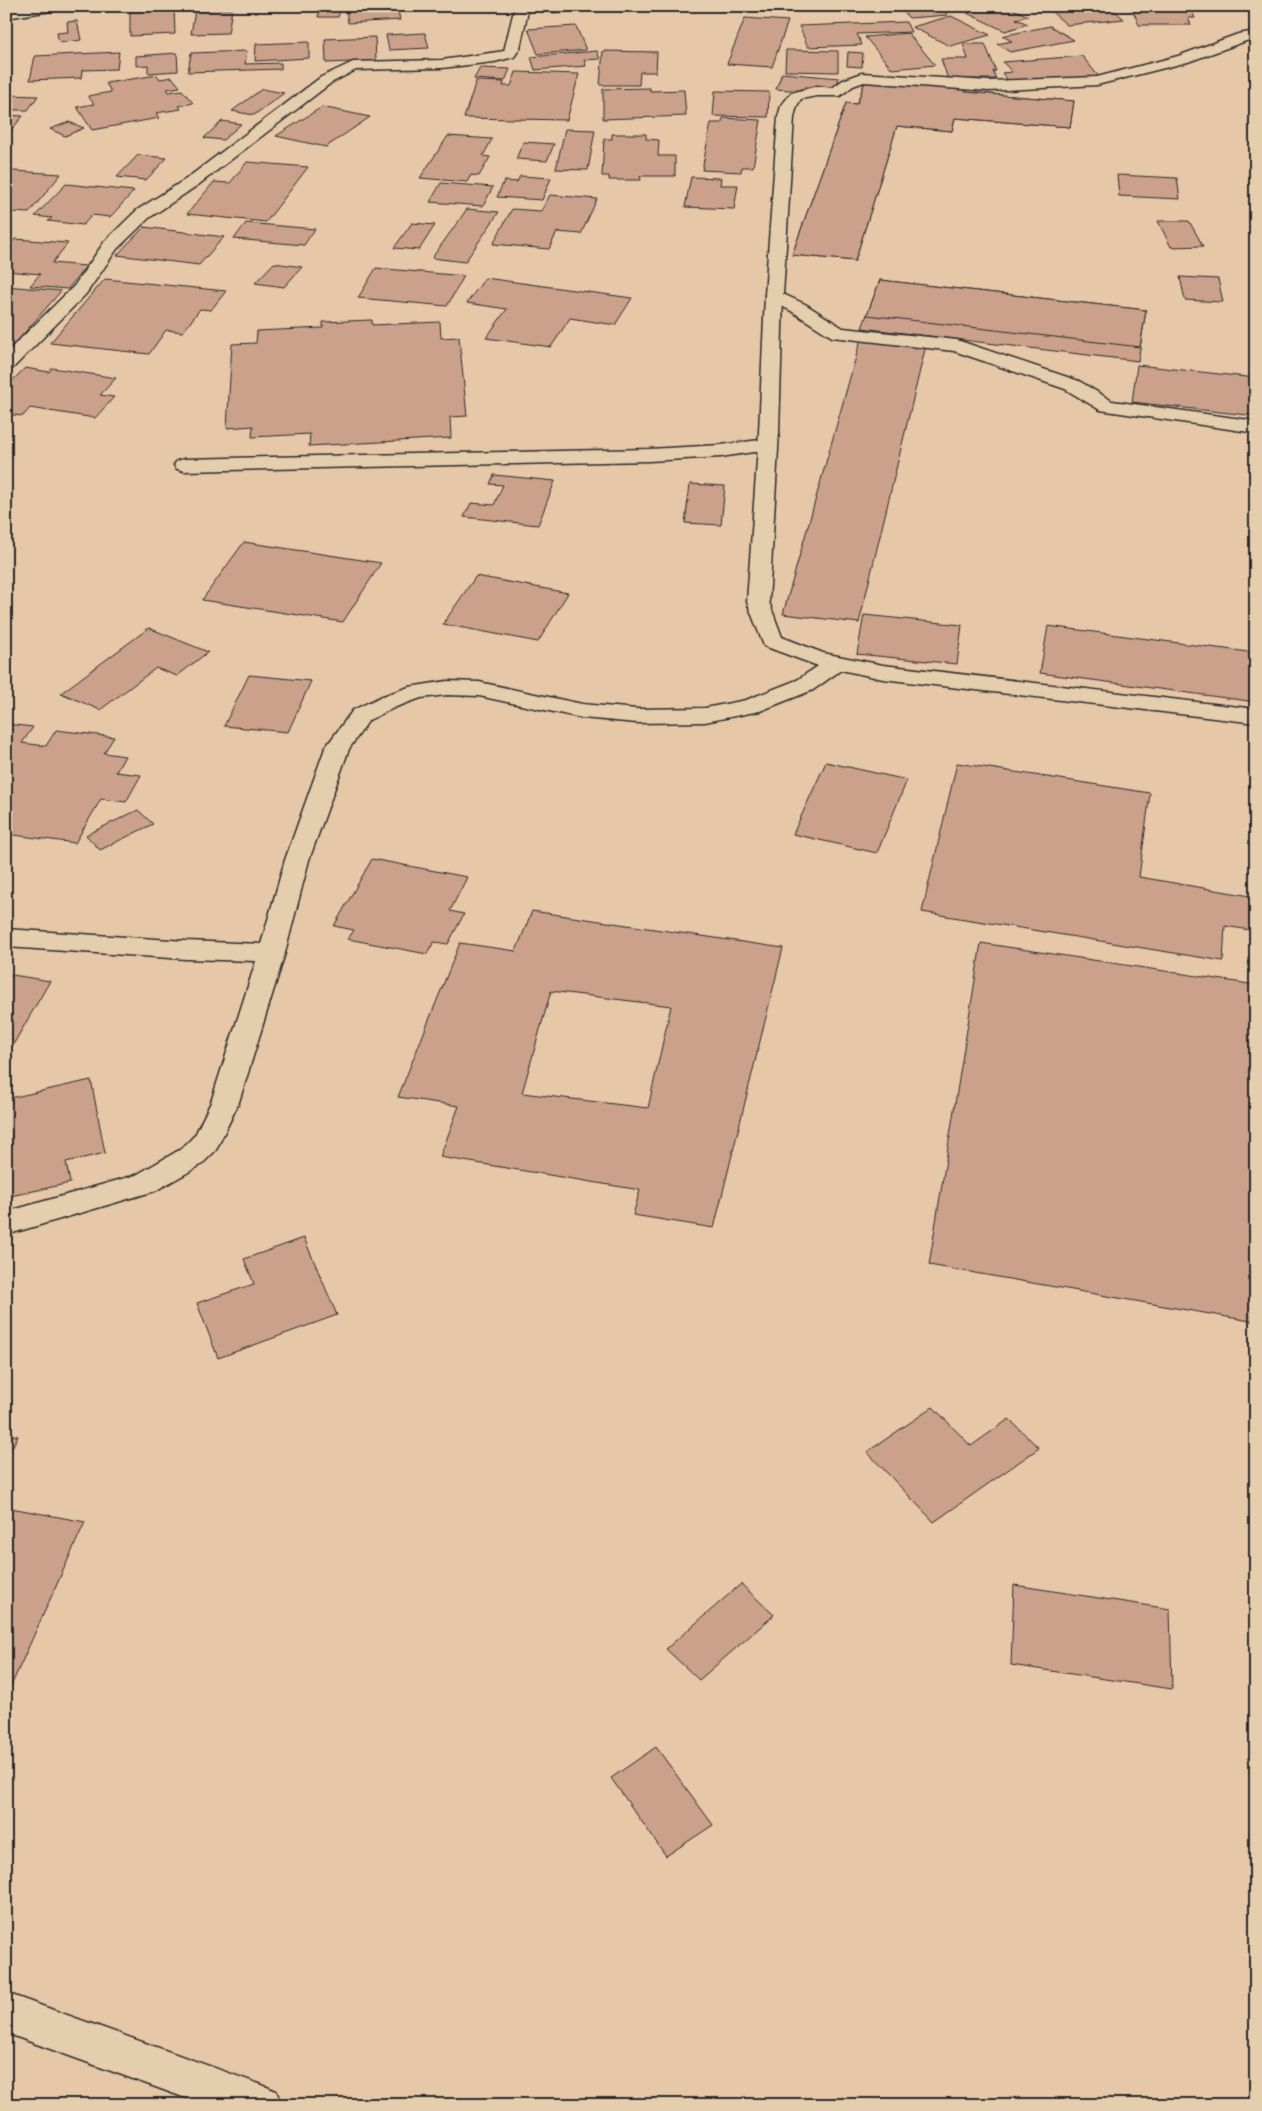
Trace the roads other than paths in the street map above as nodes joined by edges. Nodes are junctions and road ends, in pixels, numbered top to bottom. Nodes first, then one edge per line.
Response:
1 (57, 6) edge
2 (522, 6) edge
3 (6, 14) edge
4 (1256, 35) edge
5 (774, 295) junction
6 (6, 364) edge
7 (1256, 427) edge
8 (768, 444) junction
9 (184, 465) dead end
10 (837, 663) junction
11 (1256, 716) edge
12 (6, 938) edge
13 (272, 953) junction
14 (6, 1224) edge
15 (6, 2013) edge
16 (262, 2105) edge

1 - 3 street
2 - 6 street
4 - 5 street
5 - 7 street
5 - 8 street
8 - 9 street
8 - 10 street
10 - 11 street
10 - 13 street
12 - 13 street
13 - 14 street
15 - 16 street

